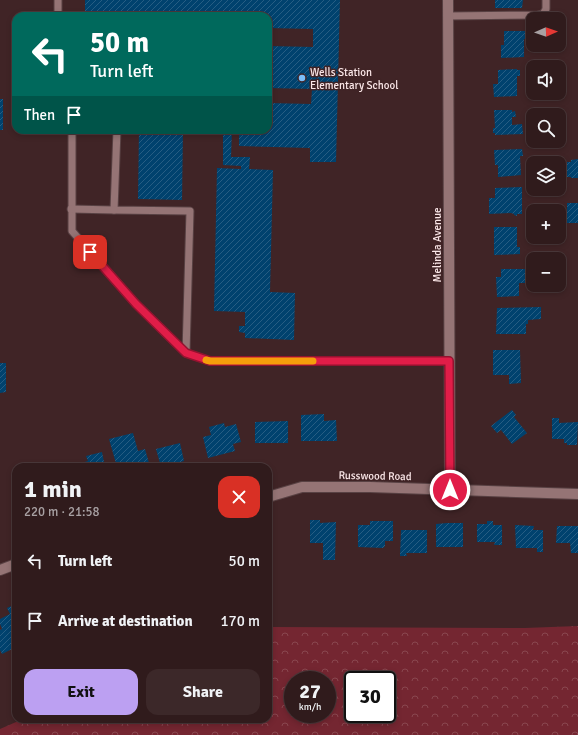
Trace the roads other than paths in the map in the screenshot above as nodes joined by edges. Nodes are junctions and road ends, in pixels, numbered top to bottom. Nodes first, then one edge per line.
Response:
1 (58, 0) edge
2 (448, 0) edge
3 (546, 0) edge
4 (58, 12) edge
5 (448, 16) junction
6 (72, 134) edge
7 (117, 134) edge
8 (71, 209) junction
9 (114, 210) junction
10 (186, 353) junction
11 (449, 361) junction
12 (450, 490) junction
13 (578, 494) edge
14 (272, 496) edge
15 (12, 566) edge
16 (0, 570) edge

1 - 4 lane
2 - 5 street, Melinda Avenue
3 - 5 lane
5 - 11 street, Melinda Avenue
6 - 8 lane
7 - 9 lane
8 - 9 lane
8 - 10 lane
9 - 10 lane
10 - 11 lane
11 - 12 street, Melinda Avenue
12 - 13 street, Russwood Road
12 - 14 street, Russwood Road
15 - 16 street

